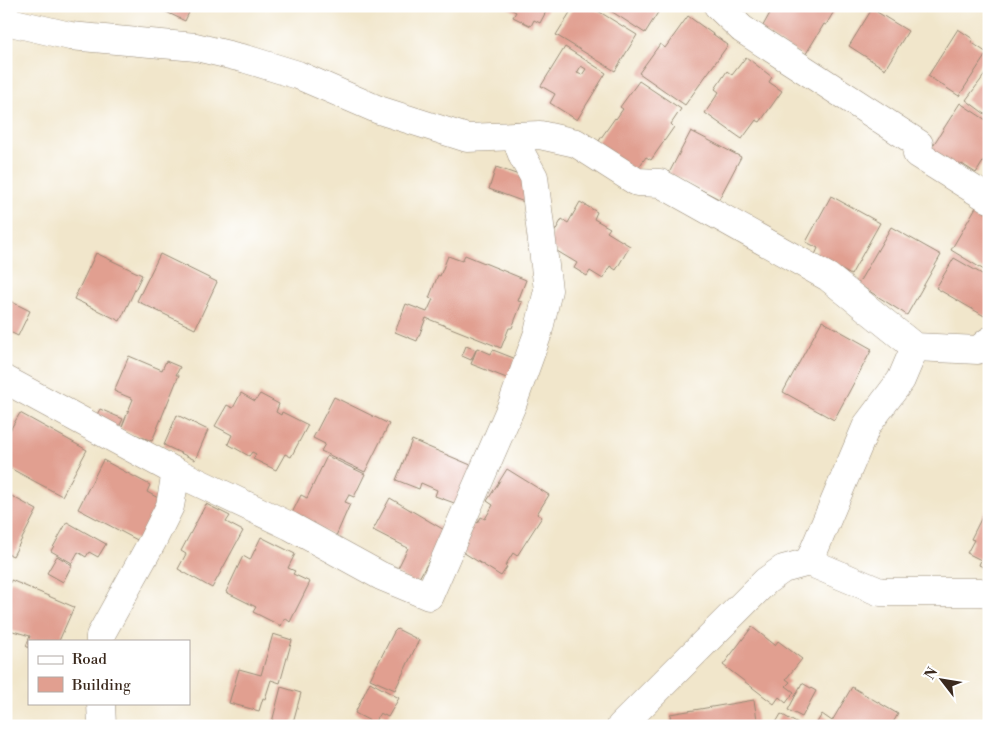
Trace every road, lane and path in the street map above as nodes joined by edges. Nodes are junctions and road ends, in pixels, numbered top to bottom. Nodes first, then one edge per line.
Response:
1 (718, 6) edge
2 (6, 20) edge
3 (515, 136) junction
4 (989, 199) edge
5 (989, 341) edge
6 (915, 347) junction
7 (6, 380) edge
8 (176, 472) junction
9 (809, 562) junction
10 (989, 594) edge
11 (100, 640) edge
12 (101, 704) edge
13 (102, 726) edge
14 (621, 726) edge

1 - 4 street
2 - 3 street
3 - 6 street
3 - 8 street
5 - 6 street
6 - 9 street
7 - 8 street
8 - 11 street
9 - 10 street
9 - 14 street
12 - 13 street

